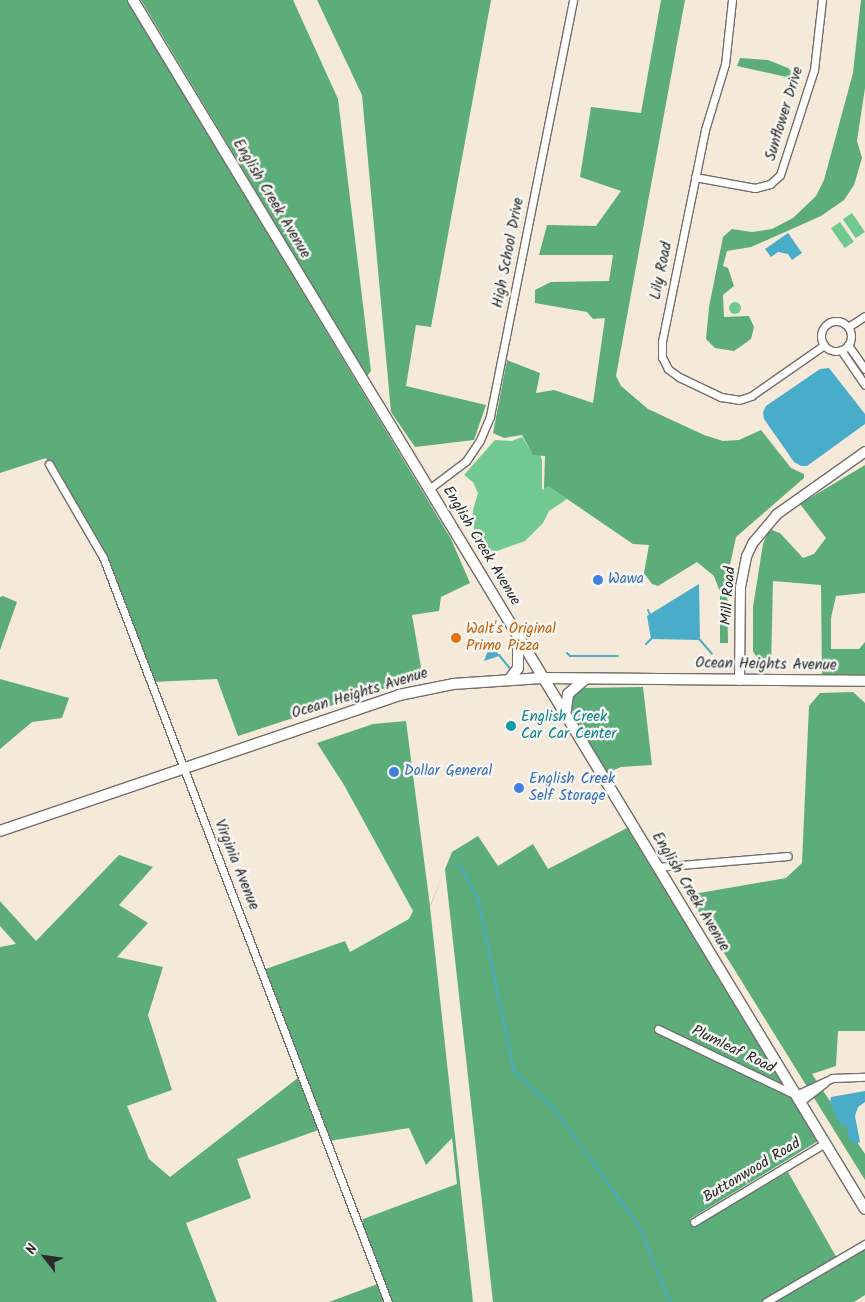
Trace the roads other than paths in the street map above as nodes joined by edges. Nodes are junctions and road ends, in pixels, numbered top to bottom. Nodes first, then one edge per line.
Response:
1 (133, 0) edge
2 (573, 0) edge
3 (732, 0) edge
4 (822, 0) edge
5 (695, 177) junction
6 (865, 316) edge
7 (848, 328) junction
8 (824, 345) junction
9 (848, 345) junction
10 (841, 350) junction
11 (865, 369) edge
12 (865, 385) edge
13 (865, 451) edge
14 (49, 464) dead end
15 (429, 489) junction
16 (518, 638) junction
17 (542, 678) junction
18 (586, 679) junction
19 (509, 680) junction
20 (739, 680) junction
21 (865, 681) edge
22 (564, 717) junction
23 (182, 767) junction
24 (0, 831) edge
25 (788, 856) dead end
26 (657, 867) junction
27 (658, 1029) dead end
28 (865, 1077) edge
29 (798, 1098) junction
30 (825, 1143) junction
31 (865, 1209) edge
32 (694, 1222) dead end
33 (865, 1244) edge
34 (388, 1302) edge
35 (766, 1302) edge

1 - 15 main road, English Creek Avenue
2 - 15 street, High School Drive
3 - 5 street, Lily Road
4 - 5 street, Sunflower Drive
5 - 8 street, Lily Road
6 - 7 street
7 - 8 street
7 - 9 street
8 - 10 street
9 - 10 street
9 - 11 street
10 - 12 street
13 - 20 street, Mill Road
14 - 23 street, Virginia Avenue
15 - 16 main road, English Creek Avenue
16 - 17 main road, English Creek Avenue
16 - 19 main road
17 - 18 main road, Ocean Heights Avenue
17 - 19 main road, Ocean Heights Avenue
17 - 22 main road, English Creek Avenue
18 - 20 main road, Ocean Heights Avenue
18 - 22 main road
19 - 23 main road, Ocean Heights Avenue
20 - 21 main road, Ocean Heights Avenue
22 - 26 main road, English Creek Avenue
23 - 24 main road, Ocean Heights Avenue
23 - 34 street, Virginia Avenue
25 - 26 street
26 - 29 main road, English Creek Avenue
27 - 29 street, Plumleaf Road
28 - 29 street
29 - 30 main road, English Creek Avenue
30 - 31 main road, English Creek Avenue
30 - 32 street, Buttonwood Road
33 - 35 street

